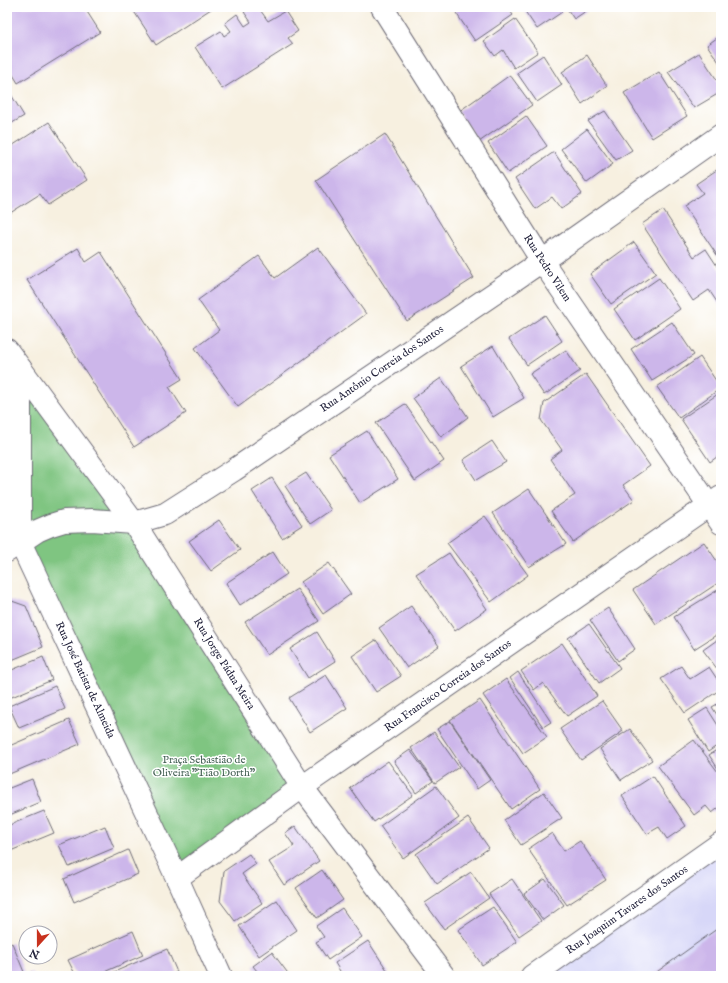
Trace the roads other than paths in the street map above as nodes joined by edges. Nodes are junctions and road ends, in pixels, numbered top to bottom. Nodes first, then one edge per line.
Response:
1 (382, 7) edge
2 (721, 135) edge
3 (542, 261) junction
4 (7, 350) edge
5 (20, 368) junction
6 (717, 509) edge
7 (134, 522) junction
8 (14, 546) edge
9 (302, 787) junction
10 (721, 844) edge
11 (177, 878) junction
12 (221, 976) edge
13 (444, 976) edge
14 (532, 976) edge

1 - 3 street, Rua Pedro Vilem
2 - 3 street, Rua Antônio Correia dos Santos
3 - 6 street, Rua Pedro Vilem
3 - 7 street, Rua Antônio Correia dos Santos
4 - 5 street, Rua Jorge Pádua Meira
5 - 7 street, Rua Jorge Pádua Meira
5 - 8 street, Rua José Batista de Almeida
6 - 9 street, Rua Francisco Correia dos Santos
7 - 8 street, Rua Antônio Correia dos Santos
7 - 9 street, Rua Jorge Pádua Meira
8 - 11 street, Rua José Batista de Almeida
9 - 11 street, Rua Francisco Correia dos Santos
9 - 13 street, Rua Jorge Pádua Meira
10 - 14 street, Rua Joaquim Tavares dos Santos
11 - 12 street, Rua José Batista de Almeida

